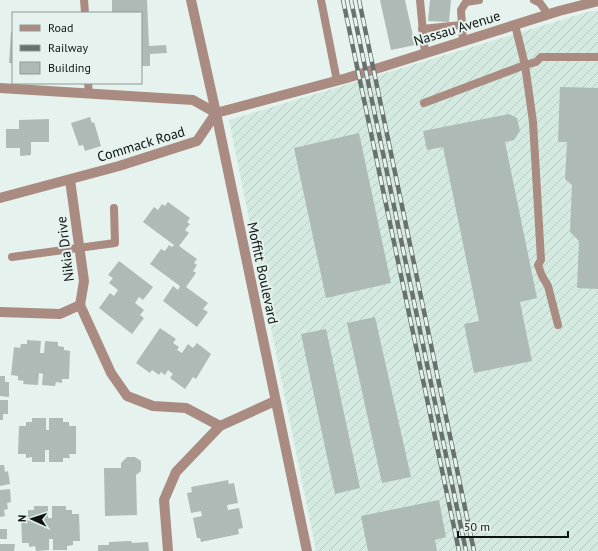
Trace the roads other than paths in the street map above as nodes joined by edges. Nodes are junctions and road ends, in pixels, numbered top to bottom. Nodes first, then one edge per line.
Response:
1 (84, 0) edge
2 (190, 0) edge
3 (321, 0) edge
4 (420, 0) edge
5 (479, 0) edge
6 (534, 0) edge
7 (598, 1) edge
8 (577, 3) edge
9 (85, 12) edge
10 (548, 14) junction
11 (461, 25) junction
12 (515, 25) junction
13 (422, 29) junction
14 (463, 41) junction
15 (424, 53) junction
16 (598, 57) edge
17 (525, 65) junction
18 (342, 79) junction
19 (88, 84) edge
20 (0, 88) edge
21 (89, 94) junction
22 (424, 103) dead end
23 (216, 113) junction
24 (70, 180) junction
25 (0, 198) edge
26 (114, 208) dead end
27 (79, 247) junction
28 (12, 257) dead end
29 (80, 305) junction
30 (0, 312) edge
31 (558, 325) dead end
32 (275, 401) junction
33 (220, 426) junction
34 (168, 551) edge
35 (307, 551) edge

1 - 9 lane
2 - 23 street, Moffitt Boulevard
3 - 18 lane
4 - 13 lane
5 - 11 lane
6 - 10 lane
7 - 8 street, Nassau Avenue
8 - 10 street, Nassau Avenue
10 - 12 street, Nassau Avenue
11 - 13 lane
11 - 14 lane
12 - 14 street, Nassau Avenue
12 - 17 lane
13 - 15 lane
14 - 15 street, Nassau Avenue
15 - 18 street, Nassau Avenue
16 - 17 lane
17 - 22 lane
17 - 31 lane
18 - 23 street
19 - 21 lane
20 - 21 street
21 - 23 street
23 - 24 street, Commack Road
23 - 32 street, Moffitt Boulevard
24 - 25 street, Commack Road
24 - 27 street, Nikia Drive
26 - 27 lane
27 - 28 lane
27 - 29 street, Nikia Drive
29 - 30 street
29 - 33 street
32 - 33 street
32 - 35 street, Moffitt Boulevard
33 - 34 street

